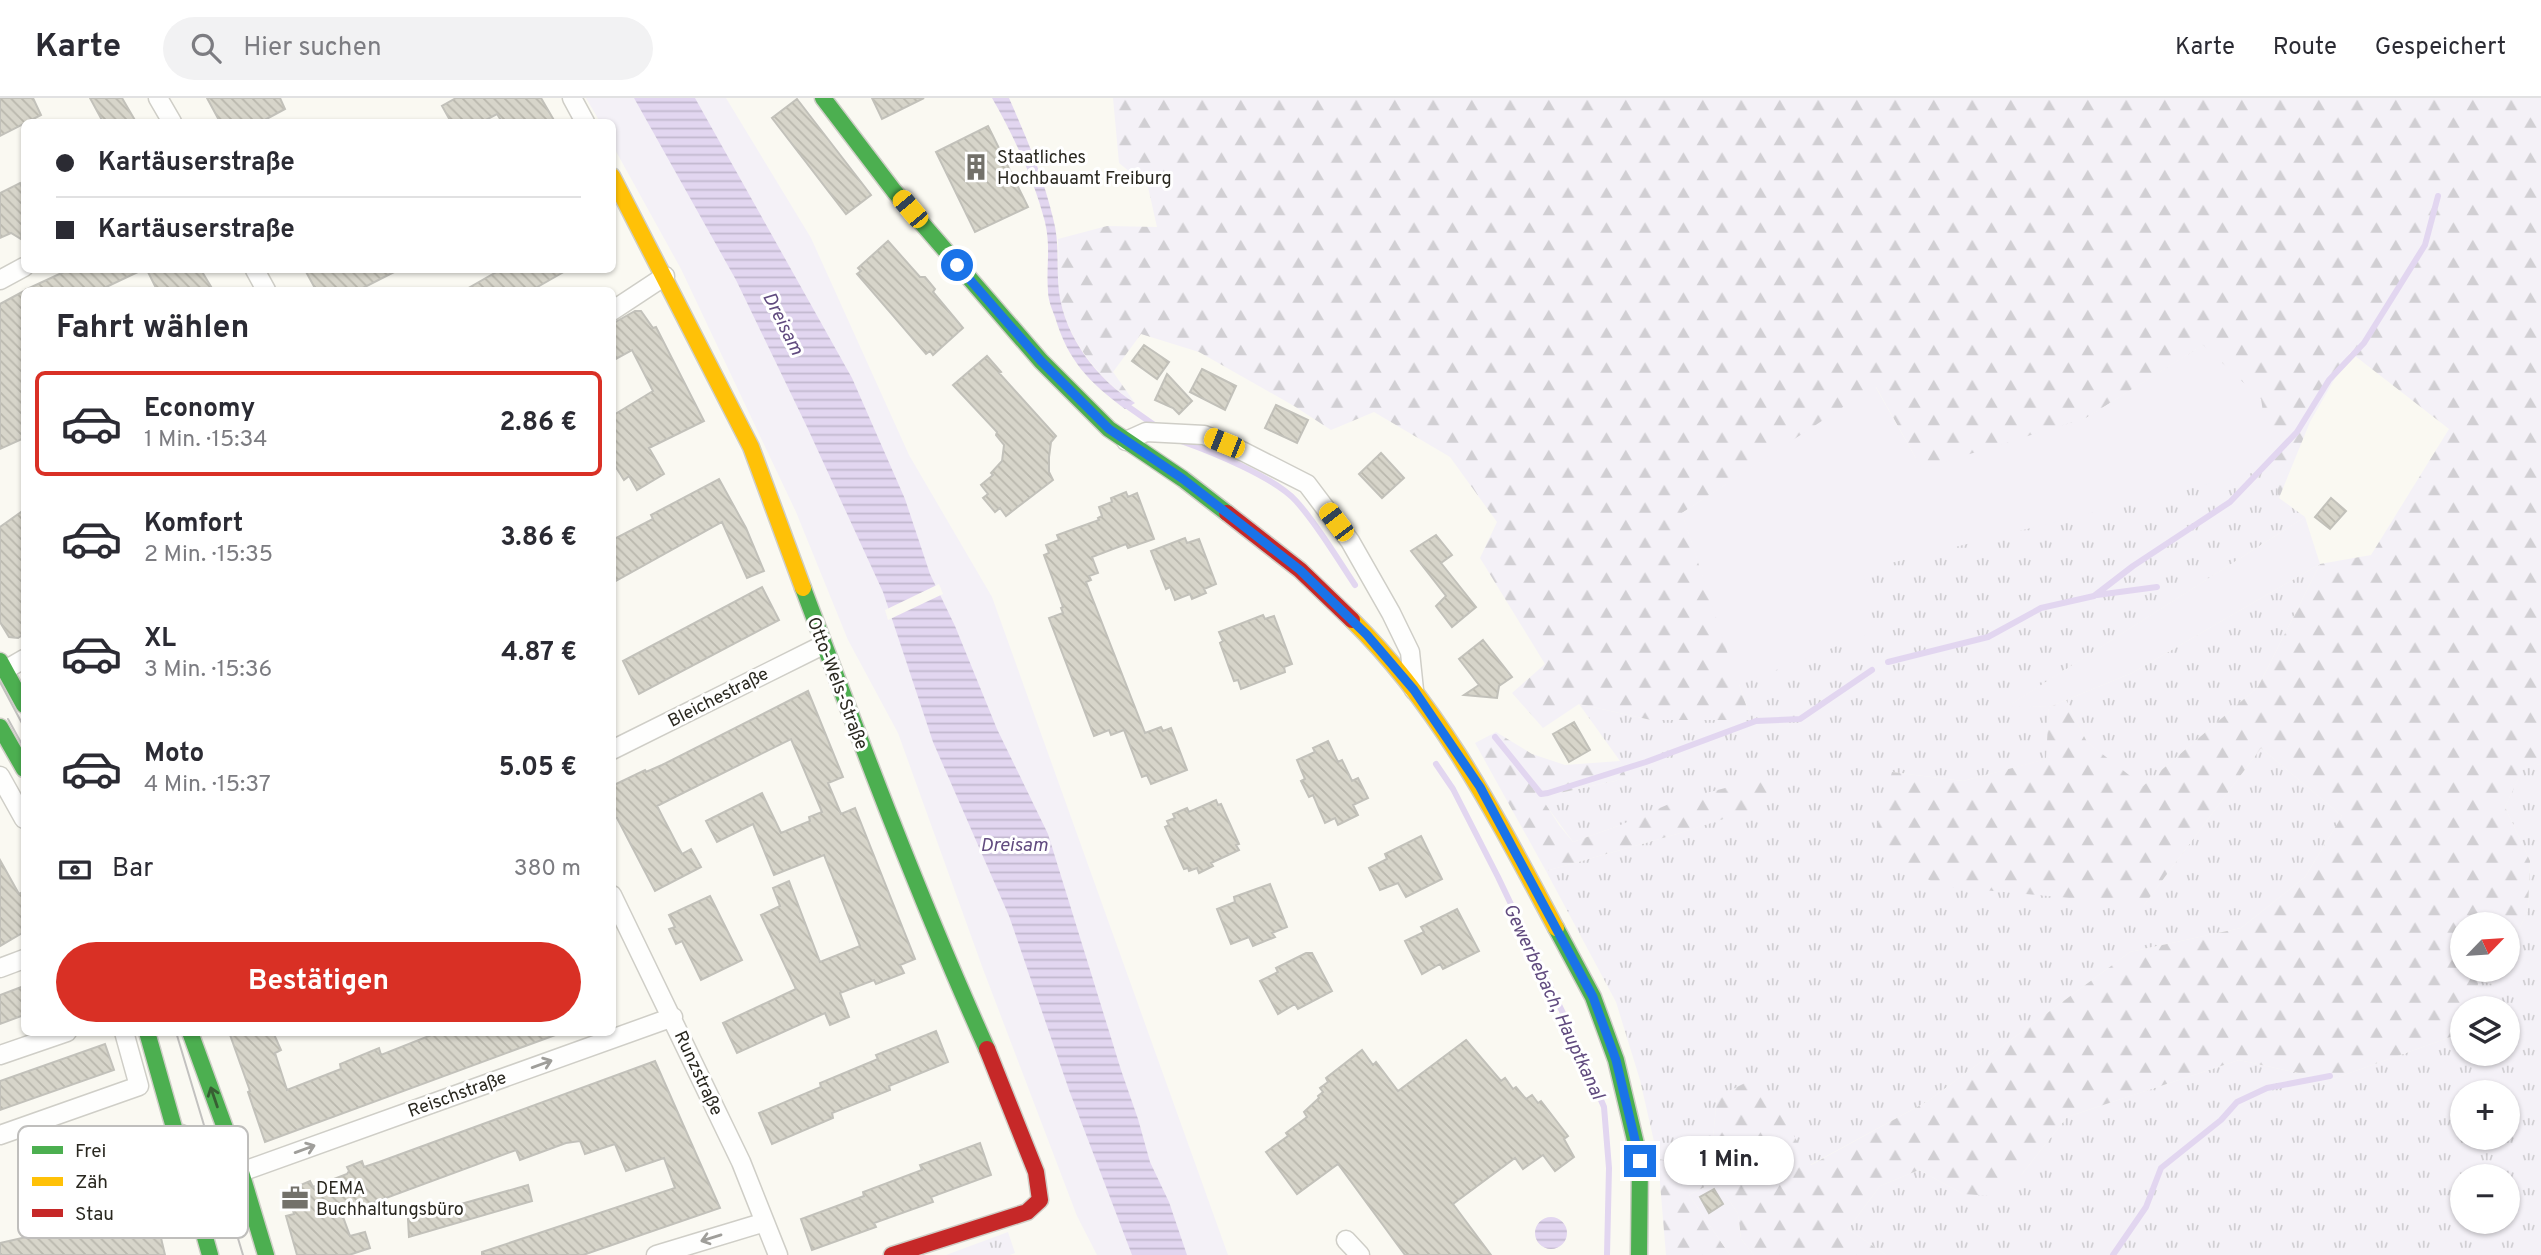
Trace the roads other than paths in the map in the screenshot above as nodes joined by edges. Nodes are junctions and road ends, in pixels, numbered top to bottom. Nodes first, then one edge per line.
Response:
1 (158, 98) edge
2 (572, 98) edge
3 (823, 98) edge
4 (170, 119) edge
5 (583, 119) edge
6 (616, 184) edge
7 (21, 269) edge
8 (665, 276) junction
9 (0, 280) edge
10 (616, 308) edge
11 (1126, 442) junction
12 (823, 645) junction
13 (21, 660) edge
14 (3, 665) edge
15 (1414, 690) junction
16 (21, 699) edge
17 (0, 727) edge
18 (616, 748) edge
19 (21, 764) edge
20 (0, 776) edge
21 (21, 814) edge
22 (616, 903) edge
23 (21, 960) edge
24 (0, 968) edge
25 (673, 1017) junction
26 (55, 1036) edge
27 (125, 1036) edge
28 (148, 1036) edge
29 (191, 1036) edge
30 (0, 1055) edge
31 (169, 1111) junction
32 (26, 1126) edge
33 (173, 1126) edge
34 (178, 1126) edge
35 (224, 1126) edge
36 (18, 1129) edge
37 (0, 1135) edge
38 (248, 1169) edge
39 (248, 1195) edge
40 (765, 1222) junction
41 (205, 1238) edge
42 (1346, 1240) dead end
43 (210, 1255) edge
44 (266, 1255) edge
45 (656, 1255) edge
46 (778, 1255) edge
47 (892, 1255) edge
48 (1360, 1255) edge
49 (1639, 1255) edge

1 - 4 street
2 - 5 street
3 - 11 street
6 - 8 street, Otto-Wels-Straße
7 - 9 street
8 - 10 street
8 - 12 street, Otto-Wels-Straße
11 - 15 street
11 - 15 street
12 - 18 street, Bleichestraße
12 - 47 street, Otto-Wels-Straße
13 - 14 street
14 - 16 street
15 - 49 street
17 - 19 street
20 - 21 street
22 - 25 street, Runzstraße
23 - 24 street
38 -> 25 street, Reischstraße
25 - 40 street, Runzstraße
26 - 30 street
27 - 32 street
28 - 31 street
35 -> 29 street
31 - 33 street
31 - 34 street
36 - 37 street
39 - 44 street
40 -> 45 street
40 - 46 street, Runzstraße
41 - 43 street
42 - 48 street

